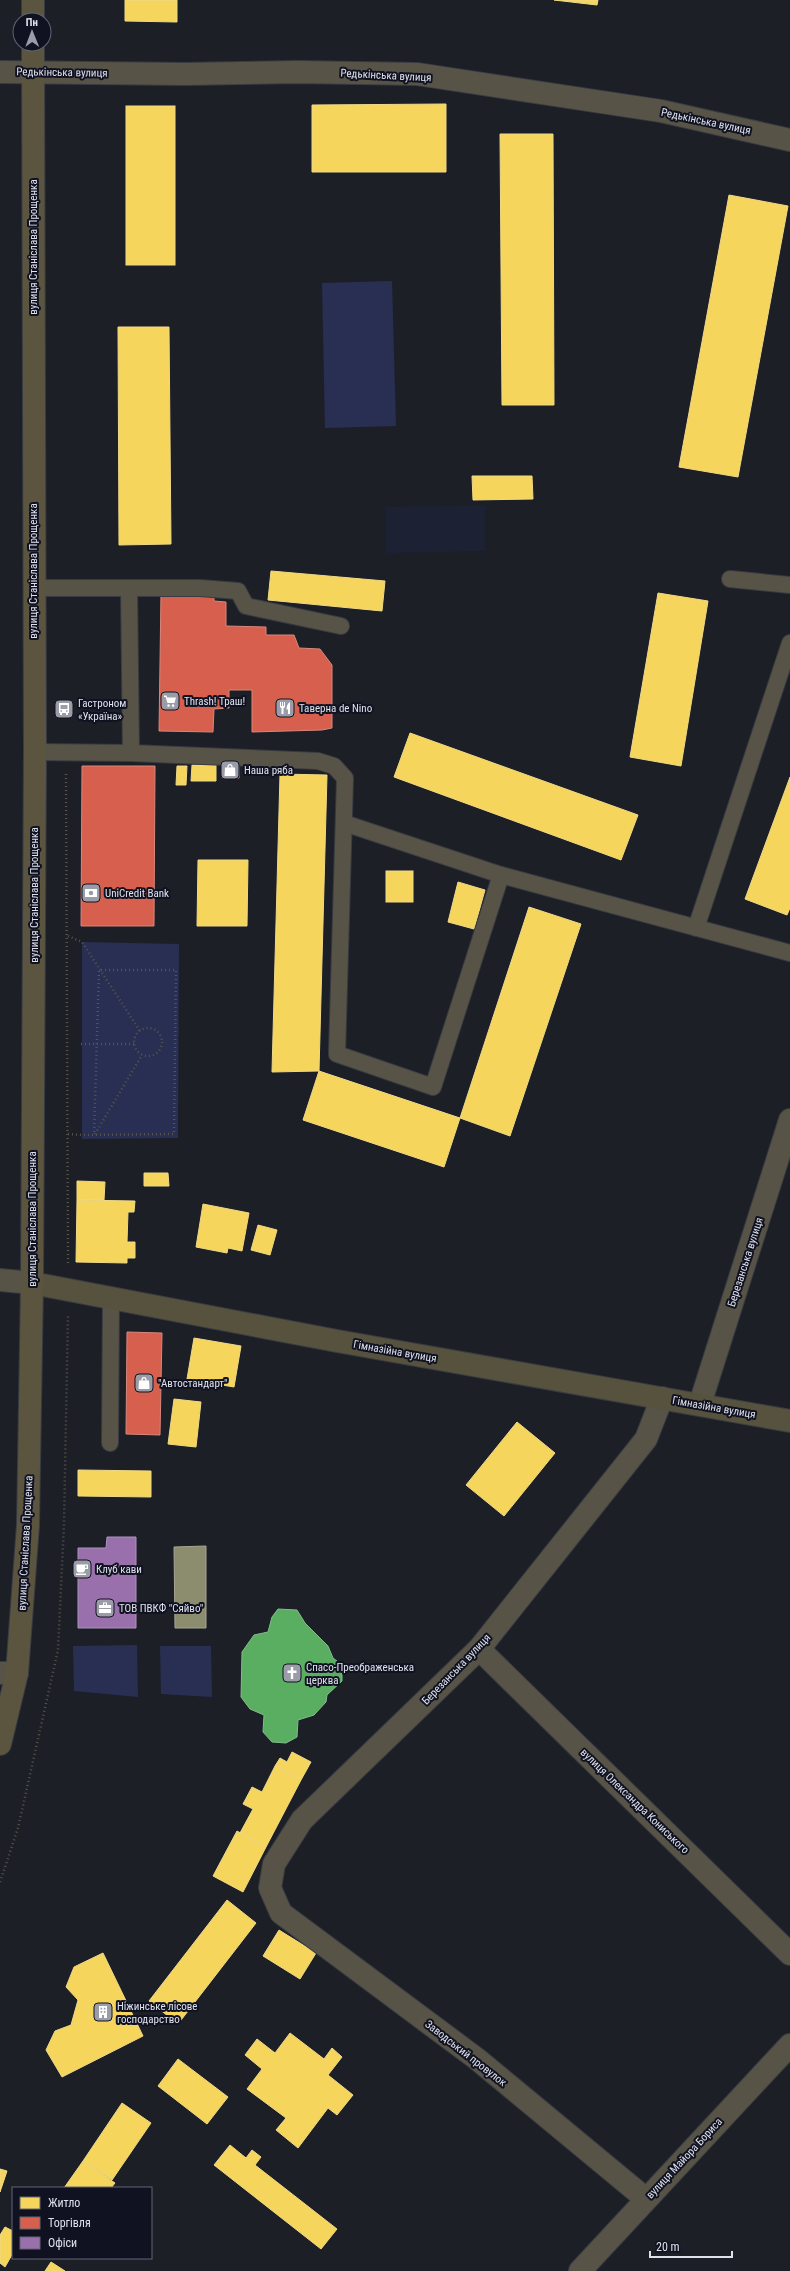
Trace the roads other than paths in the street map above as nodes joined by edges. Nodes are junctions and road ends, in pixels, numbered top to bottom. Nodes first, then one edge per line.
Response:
1 (33, 0) edge
2 (33, 12) edge
3 (33, 52) edge
4 (0, 72) edge
5 (32, 72) junction
6 (790, 140) edge
7 (730, 579) dead end
8 (790, 585) edge
9 (33, 588) junction
10 (129, 588) junction
11 (341, 626) dead end
12 (790, 643) edge
13 (35, 752) junction
14 (131, 753) junction
15 (344, 823) junction
16 (501, 875) junction
17 (696, 928) junction
18 (790, 953) edge
19 (790, 1120) edge
20 (0, 1280) edge
21 (32, 1283) junction
22 (111, 1299) junction
23 (662, 1398) junction
24 (700, 1404) junction
25 (790, 1421) edge
26 (110, 1443) dead end
27 (479, 1649) junction
28 (9, 1673) edge
29 (0, 1744) edge
30 (281, 1913) joint
31 (790, 1954) edge
32 (790, 2046) edge
33 (646, 2199) junction
34 (580, 2271) edge

1 - 2 main road
3 - 5 main road, вулиця Станіслава Прощенка
4 - 5 street, Редькінська вулиця
5 - 6 street, Редькінська вулиця
5 - 9 main road, вулиця Станіслава Прощенка
7 - 8 lane
9 - 10 lane
9 - 13 main road, вулиця Станіслава Прощенка
10 - 11 lane
10 - 14 lane
12 - 17 lane
13 - 14 lane
13 - 21 main road, вулиця Станіслава Прощенка
14 - 15 lane
15 - 16 lane
15 - 16 lane
16 - 17 lane
17 - 18 lane
19 - 24 street, Березанська вулиця
20 - 21 street, Гімназійна вулиця
21 - 22 street, Гімназійна вулиця
21 - 28 main road, вулиця Станіслава Прощенка
22 - 23 street, Гімназійна вулиця
22 - 26 lane
23 - 24 street, Гімназійна вулиця
23 - 27 street, Березанська вулиця
24 - 25 street, Гімназійна вулиця
27 - 30 street, Березанська вулиця
27 - 31 street, вулиця Олександра Кониського
28 - 29 main road, вулиця Станіслава Прощенка
30 - 33 street, Заводський провулок
32 - 33 street, вулиця Майора Бориса
33 - 34 street, вулиця Майора Бориса

